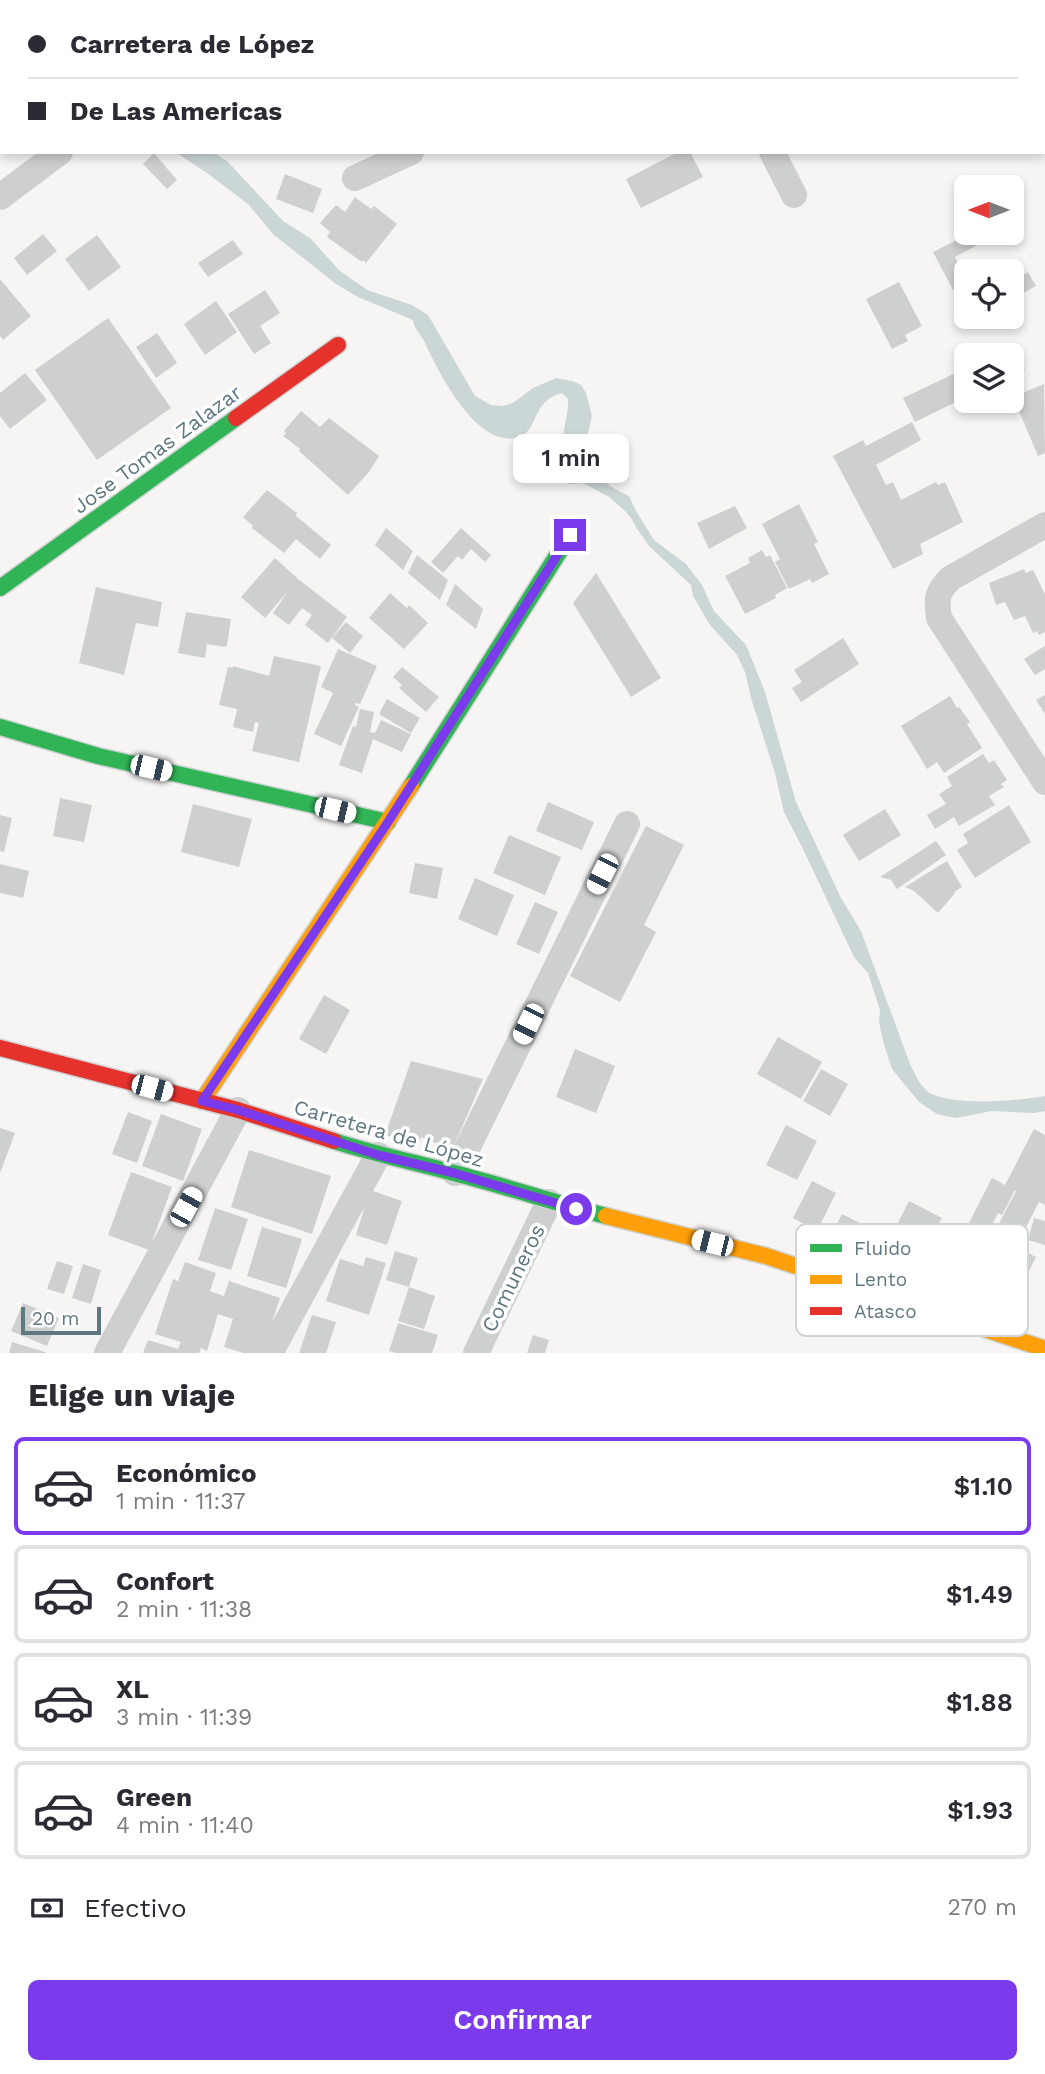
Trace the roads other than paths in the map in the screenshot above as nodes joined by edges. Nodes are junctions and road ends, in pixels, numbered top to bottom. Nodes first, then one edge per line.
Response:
1 (57, 154) edge
2 (407, 154) edge
3 (773, 154) edge
4 (355, 178) dead end
5 (794, 195) dead end
6 (0, 197) edge
7 (338, 345) dead end
8 (1045, 524) edge
9 (570, 535) dead end
10 (0, 588) edge
11 (0, 727) edge
12 (1045, 782) edge
13 (388, 822) junction
14 (627, 824) dead end
15 (0, 1048) edge
16 (202, 1101) junction
17 (238, 1110) junction
18 (378, 1155) junction
19 (454, 1173) junction
20 (549, 1202) junction
21 (796, 1266) edge
22 (1006, 1336) edge
23 (1045, 1349) edge
24 (107, 1353) edge
25 (270, 1353) edge
26 (476, 1353) edge

1 - 6 street
2 - 4 street
3 - 5 street
7 - 10 street, Jose Tomas Zalazar
8 - 12 street
9 - 13 street
11 - 13 street
13 - 16 street
14 - 19 street
15 - 16 street, Carretera de López
16 - 17 street, Carretera de López
17 - 18 street, Carretera de López
17 - 24 street
18 - 19 street, Carretera de López
18 - 25 street
19 - 20 street, Carretera de López
20 - 21 street, Carretera de López
20 - 26 street, Comuneros
22 - 23 street, Carretera de López

